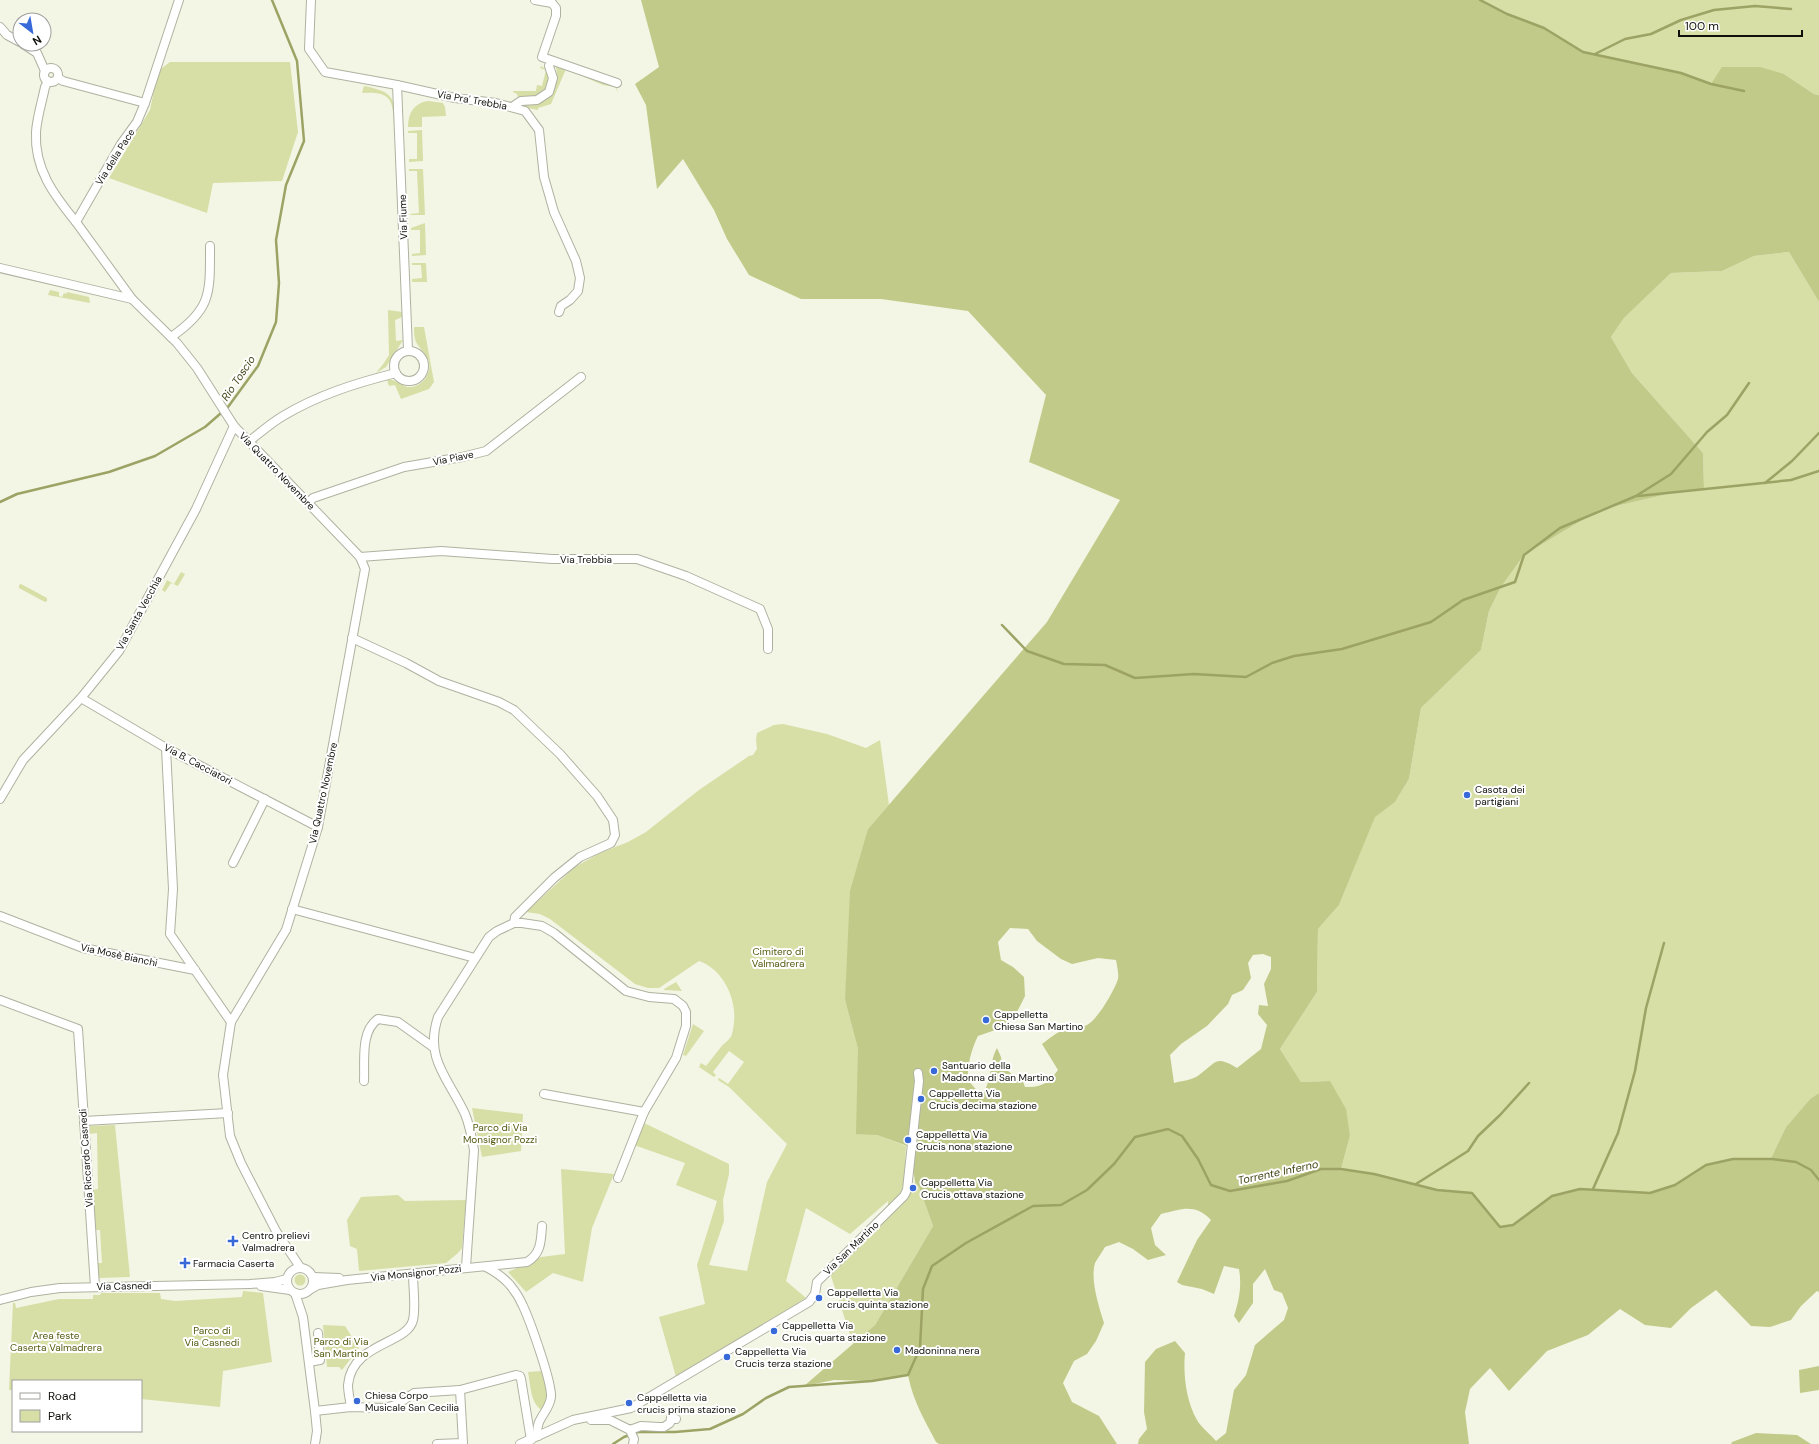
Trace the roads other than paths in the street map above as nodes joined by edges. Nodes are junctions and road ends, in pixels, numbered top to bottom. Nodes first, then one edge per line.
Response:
1 (179, 0) edge
2 (311, 0) edge
3 (535, 0) edge
4 (0, 27) edge
5 (12, 37) edge
6 (35, 52) edge
7 (549, 66) dead end
8 (46, 70) junction
9 (58, 78) junction
10 (48, 81) junction
11 (617, 83) dead end
12 (398, 85) junction
13 (145, 103) junction
14 (512, 107) junction
15 (76, 222) junction
16 (210, 246) dead end
17 (0, 268) edge
18 (132, 299) junction
19 (559, 312) dead end
20 (171, 337) junction
21 (408, 350) junction
22 (396, 373) junction
23 (581, 377) dead end
24 (234, 426) junction
25 (248, 442) junction
26 (308, 503) junction
27 (360, 557) junction
28 (352, 638) junction
29 (768, 649) dead end
30 (81, 698) junction
31 (166, 748) junction
32 (0, 799) edge
33 (265, 799) junction
34 (318, 827) junction
35 (233, 863) dead end
36 (292, 909) junction
37 (0, 916) edge
38 (514, 923) junction
39 (475, 958) junction
40 (195, 970) junction
41 (0, 1000) edge
42 (231, 1022) junction
43 (433, 1047) junction
44 (918, 1073) dead end
45 (364, 1081) dead end
46 (544, 1094) dead end
47 (644, 1112) junction
48 (228, 1113) junction
49 (84, 1121) junction
50 (618, 1178) dead end
51 (542, 1226) dead end
52 (276, 1231) junction
53 (510, 1264) junction
54 (300, 1267) junction
55 (466, 1267) junction
56 (485, 1267) junction
57 (412, 1274) junction
58 (288, 1276) junction
59 (313, 1277) junction
60 (502, 1277) junction
61 (347, 1280) junction
62 (250, 1284) junction
63 (95, 1287) junction
64 (293, 1291) junction
65 (308, 1291) junction
66 (0, 1300) edge
67 (303, 1317) junction
68 (318, 1333) dead end
69 (308, 1362) junction
70 (460, 1390) junction
71 (350, 1407) junction
72 (315, 1411) junction
73 (582, 1419) junction
74 (676, 1419) dead end
75 (632, 1436) edge
76 (535, 1438) junction
77 (315, 1444) edge
78 (437, 1444) edge
79 (520, 1444) edge

1 - 13 street, Via della Pace
2 - 12 street, Via Pra' Trebbia
3 - 11 street
4 - 5 street
6 - 8 street
7 - 14 street
8 - 9 street
8 - 10 street
9 - 10 street
9 - 13 street
10 - 15 street
12 - 14 street, Via Pra' Trebbia
12 - 21 street, Via Fiume
13 - 15 street, Via della Pace
14 - 19 street, Via Pra' Trebbia
15 - 18 street
16 - 20 street
17 - 18 street
18 - 20 street, Via Quattro Novembre
20 - 24 street, Via Quattro Novembre
21 - 22 street
21 - 22 street
22 - 25 street
23 - 26 street, Via Piave
24 - 25 street, Via Quattro Novembre
24 - 30 street, Via Santa Vecchia
25 - 26 street, Via Quattro Novembre
26 - 27 street, Via Quattro Novembre
27 - 28 street, Via Quattro Novembre
27 - 29 street, Via Trebbia
28 - 34 street, Via Quattro Novembre
28 - 38 street
30 - 31 street, Via B. Cacciatori
30 - 32 street, Via Santa Vecchia
31 - 33 street, Via B. Cacciatori
31 - 40 street
33 - 34 street, Via B. Cacciatori
33 - 35 street
34 - 36 street, Via Quattro Novembre
36 - 39 street
36 - 42 street, Via Quattro Novembre
37 - 40 street, Via Mosè Bianchi
38 - 39 street
38 - 47 street
39 - 43 street
40 - 42 street
41 - 49 street, Via Riccardo Casnedi
42 - 48 street, Via Quattro Novembre
43 - 45 street
43 - 55 street
44 - 73 street, Via San Martino
46 - 47 street
47 - 50 street
48 - 49 street
48 - 52 street, Via Quattro Novembre
49 - 63 street, Via Riccardo Casnedi
51 - 53 street, Via Monsignor Pozzi
52 - 54 street, Via Quattro Novembre
52 - 58 street, Via Quattro Novembre
53 - 56 street, Via Monsignor Pozzi
53 - 60 street
54 - 58 street
54 - 59 street
55 - 56 street, Via Monsignor Pozzi
55 - 57 street, Via Monsignor Pozzi
56 - 60 street
57 - 61 street, Via Monsignor Pozzi
57 - 71 street
58 - 62 street, Via Casnedi
58 - 64 street
59 - 61 street
59 - 65 street
60 - 76 street
61 - 65 street
62 - 63 street, Via Casnedi
62 - 64 street, Via Casnedi
63 - 66 street, Via Casnedi
64 - 65 street
64 - 67 street
65 - 67 street
67 - 69 street
68 - 69 street
69 - 72 street
70 - 71 street
70 - 76 street
70 - 78 street
71 - 72 street
72 - 77 street
73 - 75 street
73 - 76 street, Via San Martino
74 - 75 street
76 - 79 street

